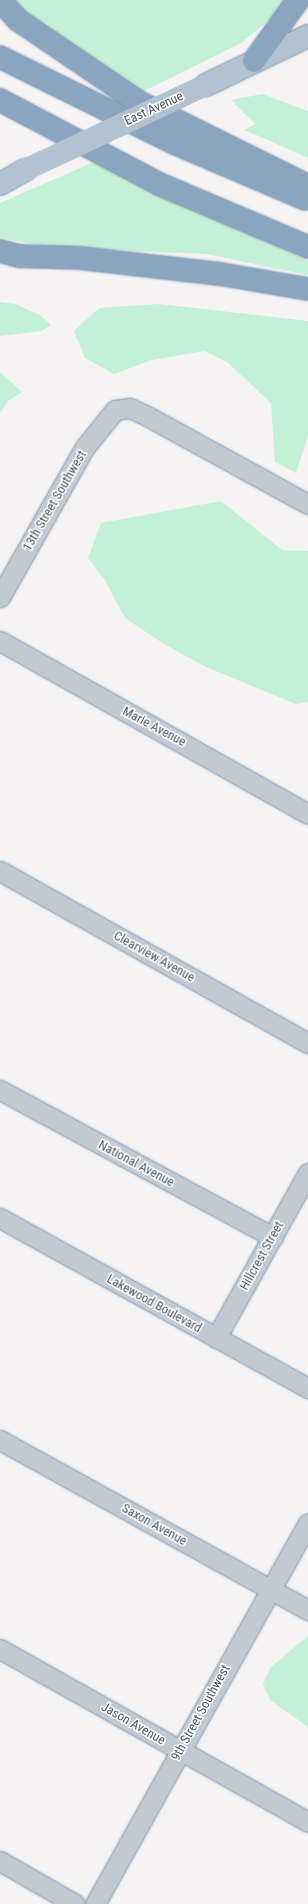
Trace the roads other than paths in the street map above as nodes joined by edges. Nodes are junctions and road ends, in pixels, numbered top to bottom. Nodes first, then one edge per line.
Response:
1 (0, 0) edge
2 (298, 0) edge
3 (304, 42) edge
4 (0, 57) edge
5 (254, 61) junction
6 (0, 100) edge
7 (0, 184) edge
8 (308, 186) edge
9 (308, 200) edge
10 (308, 247) edge
11 (0, 251) edge
12 (308, 289) edge
13 (308, 504) edge
14 (0, 597) edge
15 (0, 641) edge
16 (308, 814) edge
17 (0, 871) edge
18 (308, 1043) edge
19 (0, 1090) edge
20 (308, 1173) edge
21 (0, 1218) edge
22 (273, 1237) junction
23 (216, 1338) junction
24 (308, 1388) edge
25 (0, 1440) edge
26 (308, 1523) edge
27 (271, 1590) junction
28 (308, 1610) edge
29 (0, 1649) edge
30 (180, 1751) junction
31 (308, 1822) edge
32 (0, 1861) edge
33 (76, 1904) edge
34 (95, 1904) edge

1 - 8 highway
2 - 5 highway
3 - 5 main road, East Avenue
4 - 9 highway
5 - 7 main road, East Avenue, bridge
6 - 10 highway
11 - 12 highway
13 - 14 street, 13th Street Southwest
15 - 16 street, Marie Avenue
17 - 18 street, Clearview Avenue
19 - 22 street, National Avenue
20 - 22 street, Hillcrest Street
21 - 23 street, Lakewood Boulevard
22 - 23 street, Hillcrest Street
23 - 24 street, Lakewood Boulevard
25 - 27 street, Saxon Avenue
26 - 27 street, 9th Street Southwest
27 - 28 street, Saxon Avenue
27 - 30 street, 9th Street Southwest
29 - 30 street, Jason Avenue
30 - 31 street, Jason Avenue
30 - 34 street, 9th Street Southwest
32 - 33 street

